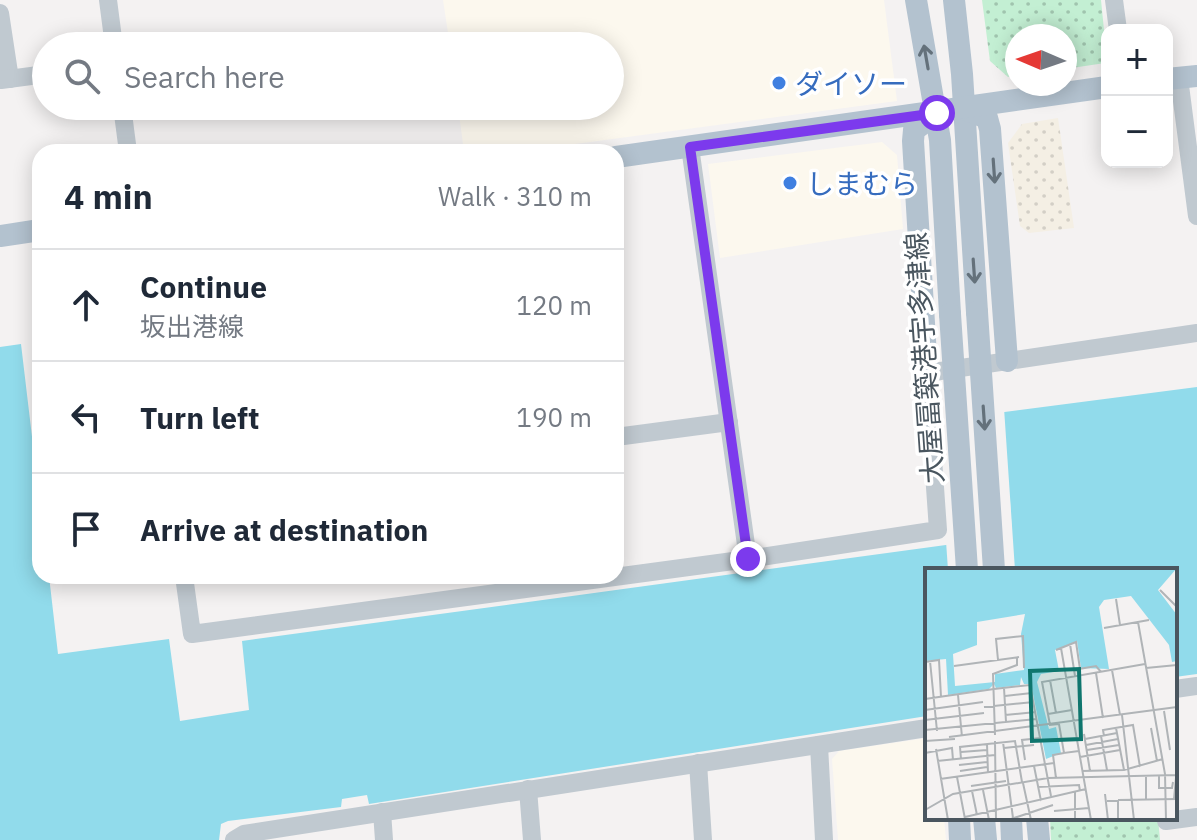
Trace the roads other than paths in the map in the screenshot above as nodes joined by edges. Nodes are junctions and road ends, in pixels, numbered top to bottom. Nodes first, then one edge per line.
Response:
1 (108, 0) edge
2 (916, 0) edge
3 (954, 0) edge
4 (1114, 0) edge
5 (0, 13) edge
6 (1117, 24) edge
7 (112, 32) edge
8 (32, 76) edge
9 (1181, 77) edge
10 (5, 80) edge
11 (1101, 88) edge
12 (964, 109) junction
13 (937, 113) junction
14 (124, 120) edge
15 (127, 144) edge
16 (690, 147) junction
17 (624, 156) edge
18 (1197, 216) edge
19 (32, 231) edge
20 (0, 236) edge
21 (1197, 333) edge
22 (1007, 361) junction
23 (927, 373) junction
24 (729, 422) junction
25 (624, 436) edge
26 (748, 559) junction
27 (967, 568) edge
28 (994, 568) edge
29 (624, 576) edge
30 (185, 584) edge
31 (563, 584) edge
32 (1197, 686) edge
33 (1177, 689) edge
34 (925, 728) edge
35 (819, 745) junction
36 (698, 763) junction
37 (528, 789) junction
38 (382, 812) junction
39 (1197, 817) edge
40 (959, 820) edge
41 (984, 820) edge
42 (1011, 820) edge
43 (1037, 820) edge
44 (1167, 826) edge
45 (234, 840) edge
46 (384, 840) edge
47 (532, 840) edge
48 (703, 840) edge
49 (824, 840) edge
50 (960, 840) edge
51 (986, 840) edge
52 (1012, 840) edge
53 (1039, 840) edge

1 - 7 street
13 -> 2 main road, 大屋冨築港宇多津線
3 - 12 main road, 大屋冨築港宇多津線
4 - 6 street
5 - 10 street
8 - 10 street
9 - 18 street
11 - 12 main road
12 - 13 main road
12 -> 22 main road
12 -> 28 main road, 大屋冨築港宇多津線, bridge
13 - 16 main road
13 - 23 main road
13 - 27 main road, 大屋冨築港宇多津線, bridge
14 - 15 street
16 - 17 main road
16 - 24 street
19 - 20 main road
21 - 22 street
22 - 23 street
23 - 26 street
24 - 25 street
24 - 26 street
26 - 29 street
30 - 31 street
32 - 33 street
34 - 35 street
35 - 36 street
35 - 49 street
36 - 37 street
36 - 48 street
37 - 38 street
37 - 47 street
38 - 45 street
38 - 46 street
39 - 44 street
40 - 50 main road
41 - 51 main road
42 - 52 main road
43 - 53 main road

